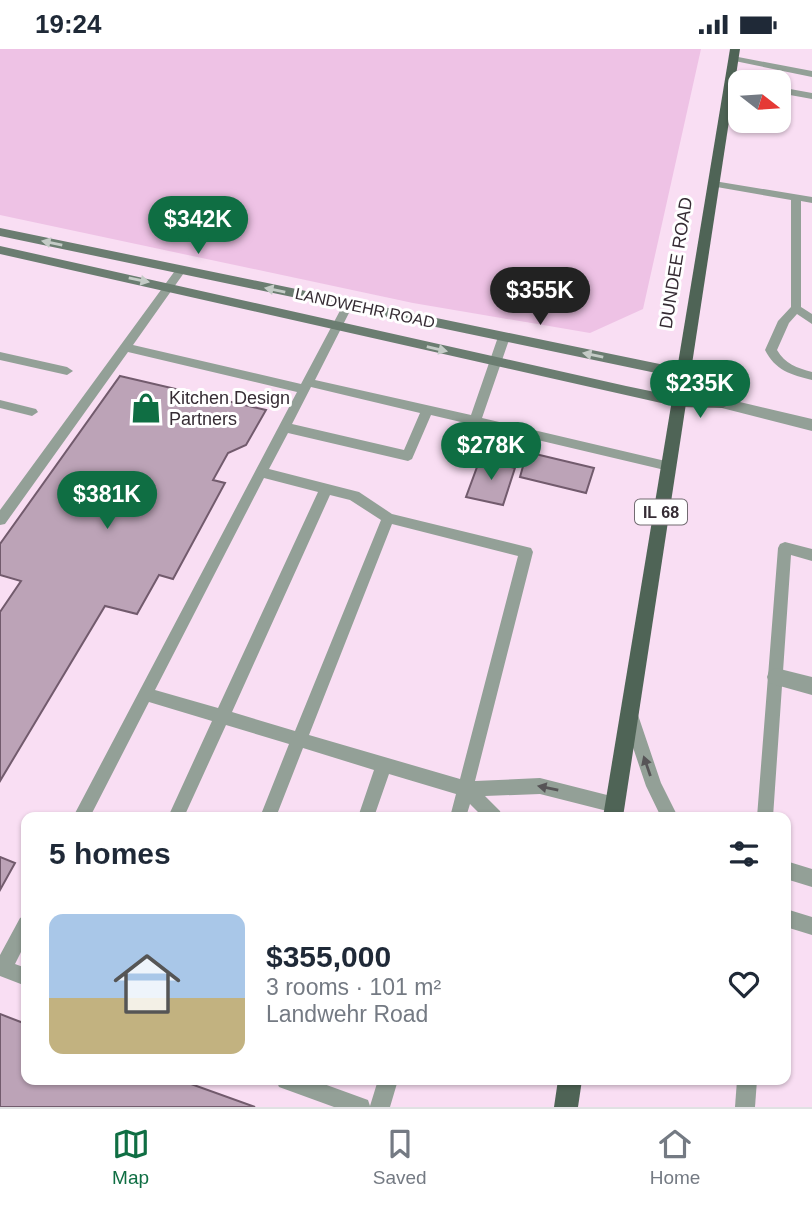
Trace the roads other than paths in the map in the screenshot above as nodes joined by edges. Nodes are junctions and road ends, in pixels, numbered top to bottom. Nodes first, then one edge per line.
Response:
1 (734, 54) edge
2 (812, 74) edge
3 (791, 92) edge
4 (812, 96) edge
5 (728, 117) edge
6 (714, 184) junction
7 (796, 197) junction
8 (812, 200) edge
9 (0, 232) edge
10 (0, 250) edge
11 (181, 270) junction
12 (169, 286) junction
13 (348, 305) junction
14 (796, 308) junction
15 (812, 320) edge
16 (337, 326) junction
17 (504, 337) junction
18 (125, 347) junction
19 (0, 356) edge
20 (495, 363) junction
21 (67, 371) dead end
22 (684, 375) junction
23 (812, 376) edge
24 (305, 385) junction
25 (679, 401) junction
26 (723, 403) junction
27 (0, 404) edge
28 (427, 409) junction
29 (32, 412) dead end
30 (475, 421) junction
31 (812, 425) edge
32 (283, 427) junction
33 (669, 466) junction
34 (260, 472) junction
35 (326, 489) junction
36 (388, 519) junction
37 (0, 520) edge
38 (812, 555) edge
39 (776, 677) junction
40 (812, 686) edge
41 (145, 694) junction
42 (629, 713) junction
43 (222, 717) junction
44 (299, 740) junction
45 (384, 765) junction
46 (466, 789) junction
47 (614, 811) edge
48 (84, 812) edge
49 (178, 812) edge
50 (270, 812) edge
51 (368, 812) edge
52 (459, 812) edge
53 (489, 812) edge
54 (667, 812) edge
55 (765, 812) edge
56 (791, 872) edge
57 (812, 878) edge
58 (791, 920) edge
59 (812, 926) edge
60 (21, 934) edge
61 (21, 976) edge
62 (300, 1085) edge
63 (387, 1085) edge
64 (569, 1085) edge
65 (747, 1085) edge
66 (361, 1107) edge
67 (380, 1107) edge
68 (566, 1107) edge
69 (745, 1107) edge

1 - 2 lane
3 - 4 lane
5 - 6 main road, DUNDEE ROAD / IL 68
6 - 7 lane
6 - 22 main road, DUNDEE ROAD / IL 68
7 - 8 lane
7 - 14 lane
11 -> 9 main road, LANDWEHR ROAD
10 -> 12 main road, LANDWEHR ROAD
11 - 12 lane
13 -> 11 main road, LANDWEHR ROAD
12 - 16 main road, LANDWEHR ROAD
12 - 18 lane
13 - 16 lane
13 - 17 main road, LANDWEHR ROAD
14 - 15 lane
14 - 23 lane
16 -> 20 main road, LANDWEHR ROAD
16 - 24 lane
17 - 20 lane
22 -> 17 main road, LANDWEHR ROAD
18 - 24 lane
18 - 37 lane
19 - 21 lane
20 - 25 main road, LANDWEHR ROAD
20 - 30 lane
22 - 25 main road, DUNDEE ROAD / IL 68
22 - 26 main road, LANDWEHR ROAD
24 - 28 lane
24 - 32 lane
25 - 26 main road, LANDWEHR ROAD
25 - 33 main road, DUNDEE ROAD / IL 68
26 - 31 street, LANDWEHR ROAD
27 - 29 lane
28 - 30 lane
28 - 32 lane
30 - 33 lane
32 - 34 lane
33 - 42 main road, DUNDEE ROAD / IL 68
34 - 35 lane
34 - 41 lane
35 - 36 lane
35 - 43 lane
36 - 44 lane
36 - 46 lane
38 - 39 lane
39 - 40 street
39 - 55 lane
41 - 43 lane
41 - 48 lane
42 - 47 main road, DUNDEE ROAD / IL 68
54 -> 42 lane
43 - 44 lane
43 - 49 lane
44 - 45 lane
44 - 50 lane
45 - 46 lane
45 - 51 lane
47 -> 46 lane
46 - 52 lane
46 - 53 lane
56 - 57 lane
58 - 59 lane
60 - 61 lane
62 - 66 lane
63 - 67 lane
64 - 68 main road
65 - 69 lane

